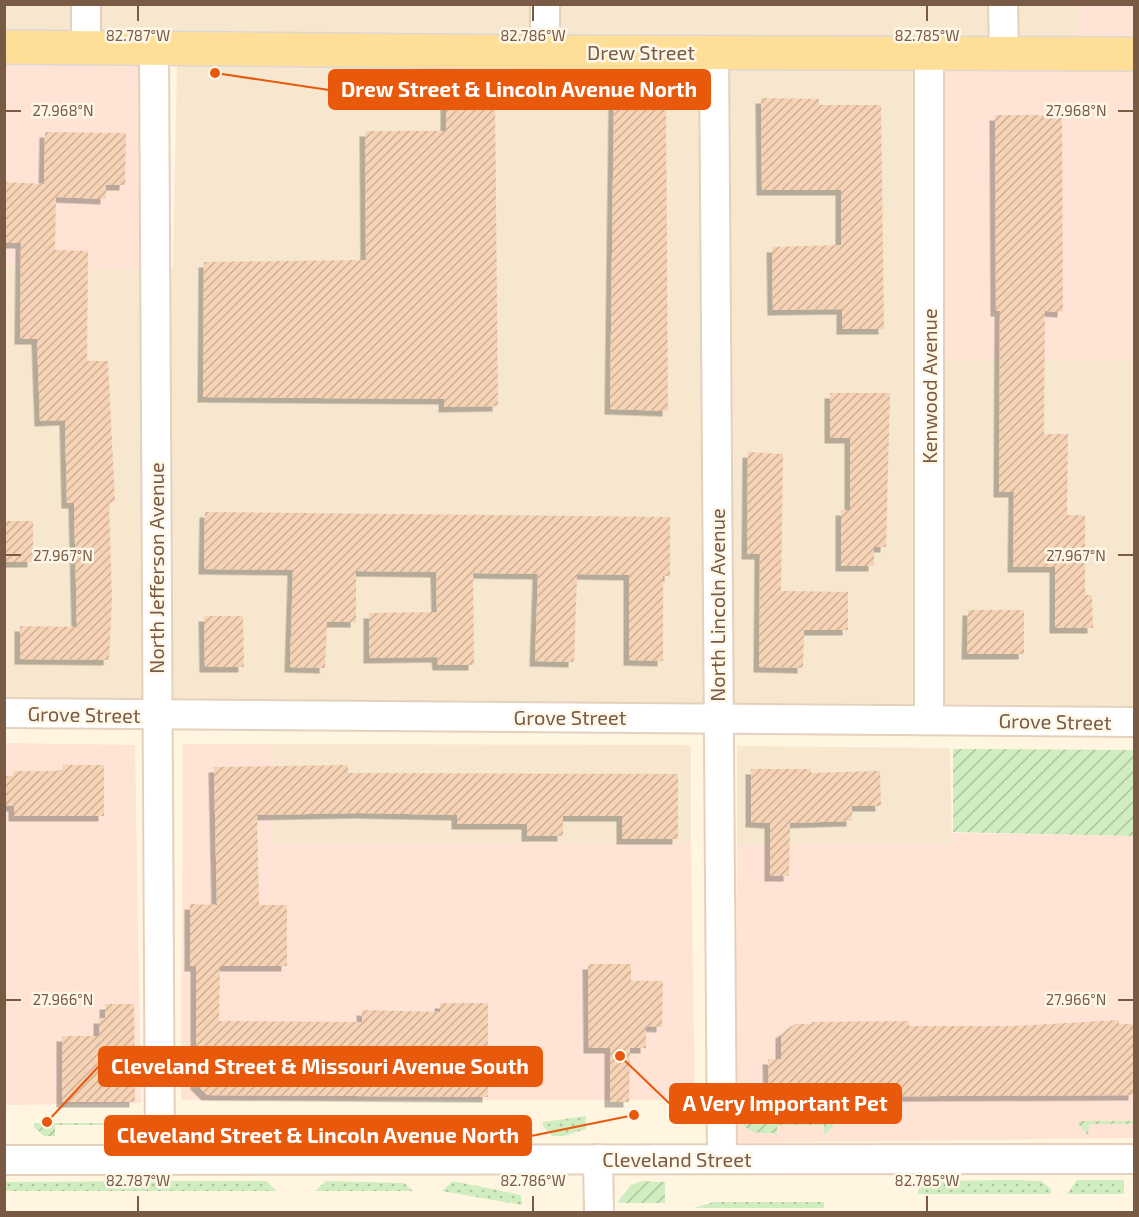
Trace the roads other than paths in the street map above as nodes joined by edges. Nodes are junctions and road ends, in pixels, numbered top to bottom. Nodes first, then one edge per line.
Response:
1 (86, 4) edge
2 (545, 4) edge
3 (1003, 4) edge
4 (4, 47) edge
5 (86, 47) junction
6 (154, 48) junction
7 (545, 52) junction
8 (714, 52) junction
9 (929, 53) junction
10 (1004, 53) junction
11 (1134, 54) edge
12 (4, 713) edge
13 (157, 715) junction
14 (717, 718) junction
15 (929, 720) junction
16 (1134, 722) edge
17 (722, 1158) junction
18 (598, 1159) junction
19 (1134, 1159) edge
20 (4, 1160) edge
21 (160, 1161) junction
22 (599, 1212) edge

1 - 5 street
2 - 7 street
3 - 10 street
4 - 5 main road, Drew Street
5 - 6 main road, Drew Street
6 - 7 main road, Drew Street
6 - 13 street, North Jefferson Avenue
7 - 8 main road, Drew Street
8 - 9 main road, Drew Street
8 - 14 street, North Lincoln Avenue
9 - 10 main road, Drew Street
9 - 15 street, Kenwood Avenue
10 - 11 main road, Drew Street
12 - 13 street, Grove Street
13 - 14 street, Grove Street
13 - 21 street, North Jefferson Avenue
14 - 15 street, Grove Street
14 - 17 street, North Lincoln Avenue
15 - 16 street, Grove Street
17 - 18 street, Cleveland Street
17 - 19 street, Cleveland Street
18 - 21 street, Cleveland Street
18 - 22 street
20 - 21 street, Cleveland Street

